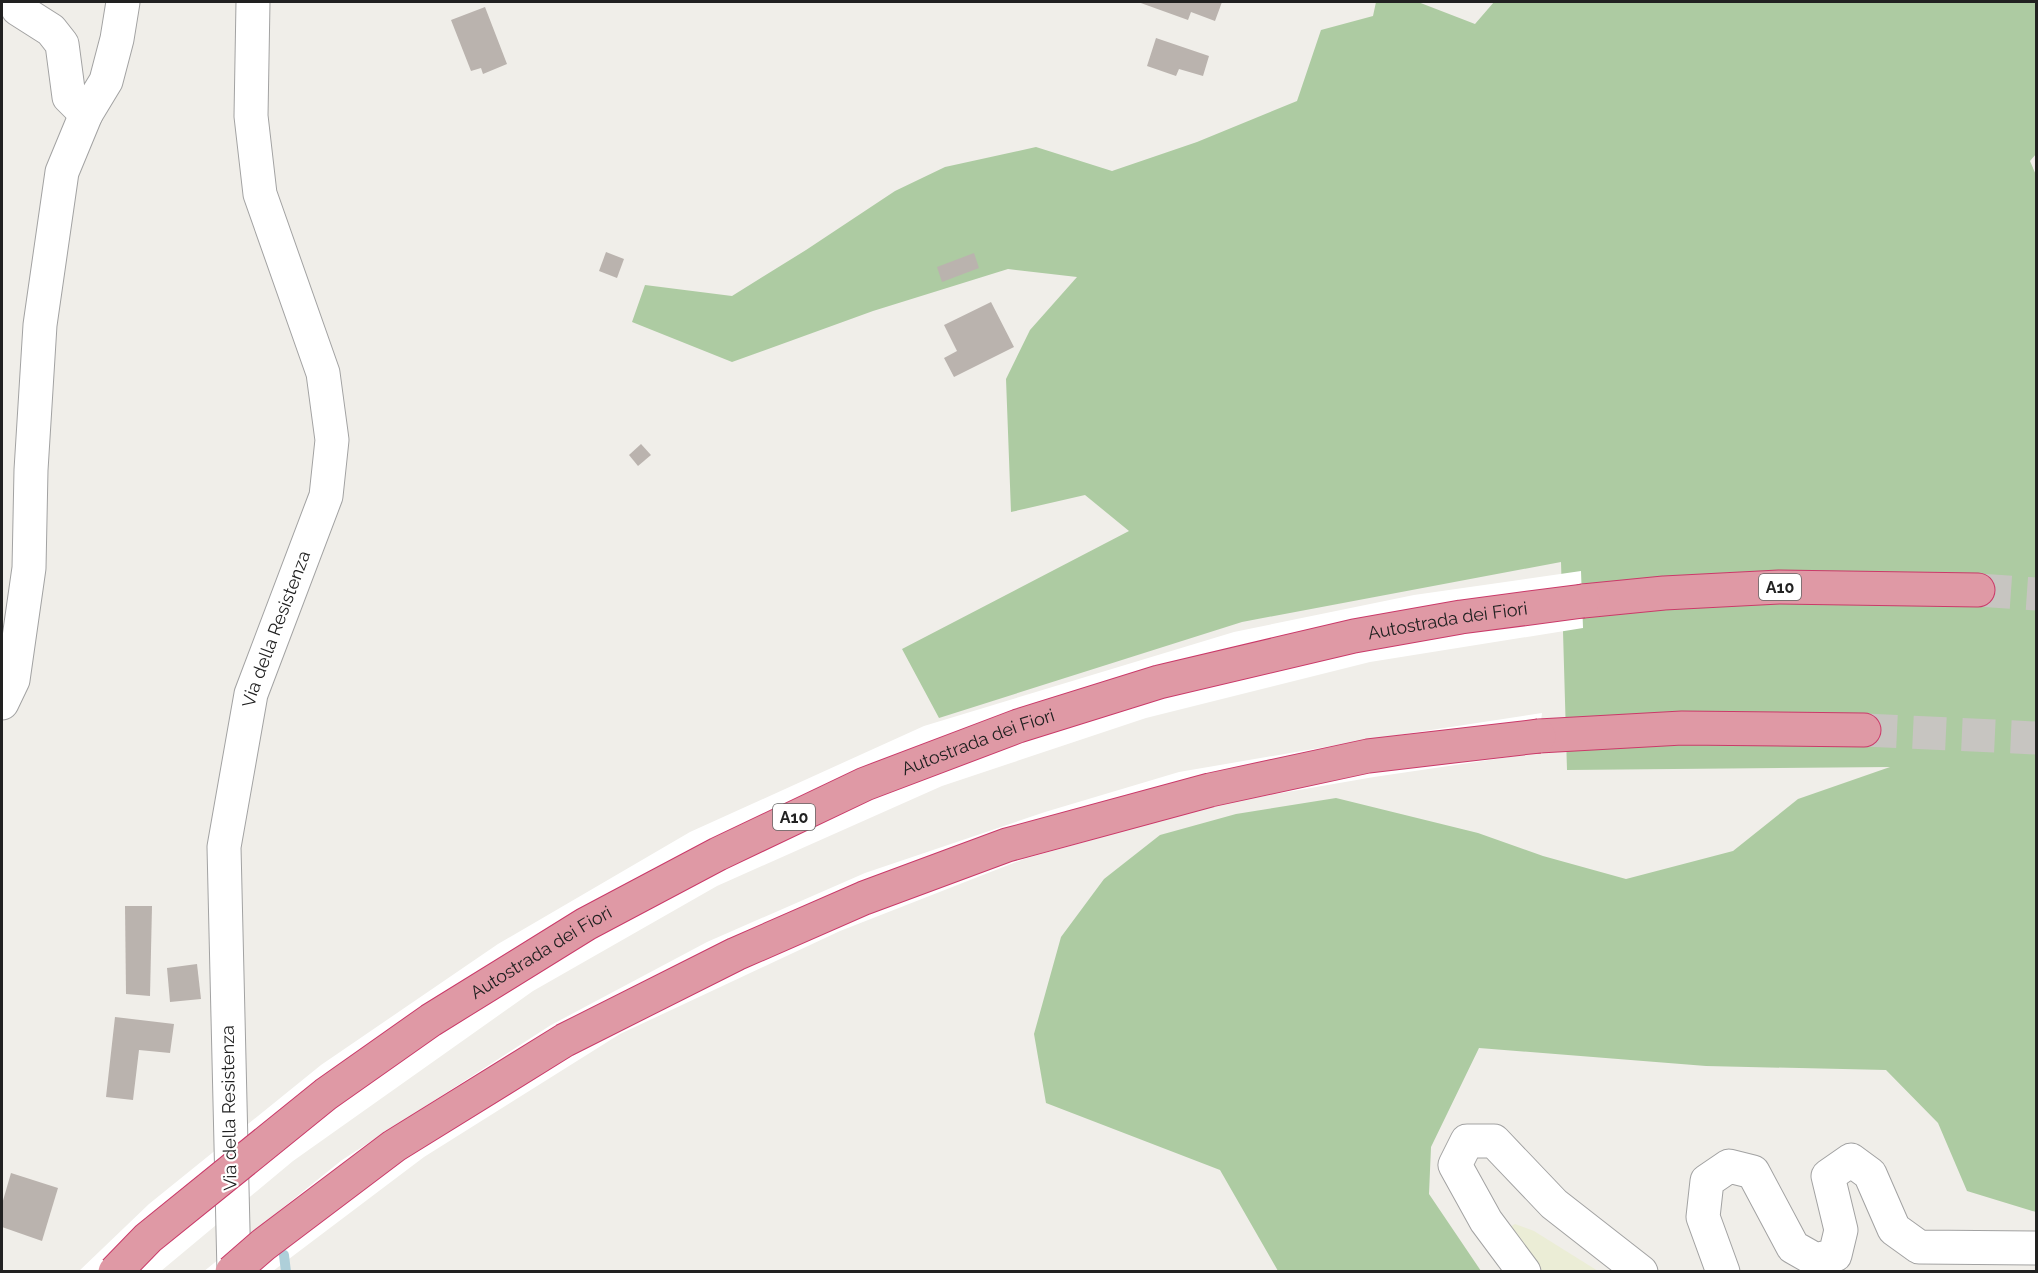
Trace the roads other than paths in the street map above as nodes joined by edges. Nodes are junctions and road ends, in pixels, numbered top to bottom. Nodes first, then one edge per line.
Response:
1 (18, 2) edge
2 (123, 2) edge
3 (253, 2) edge
4 (86, 114) junction
5 (1978, 590) tunnel mouth
6 (2, 703) edge
7 (1864, 730) tunnel mouth
8 (2037, 1248) edge
9 (115, 1272) edge
10 (233, 1272) edge
11 (1524, 1272) edge
12 (1641, 1272) edge
13 (1723, 1272) edge

1 - 4 street
2 - 4 street
3 - 10 street, Via della Resistenza
4 - 6 street
5 - 9 highway, Autostrada dei Fiori / A10, bridge
7 - 10 highway, bridge
8 - 13 street
11 - 12 street

